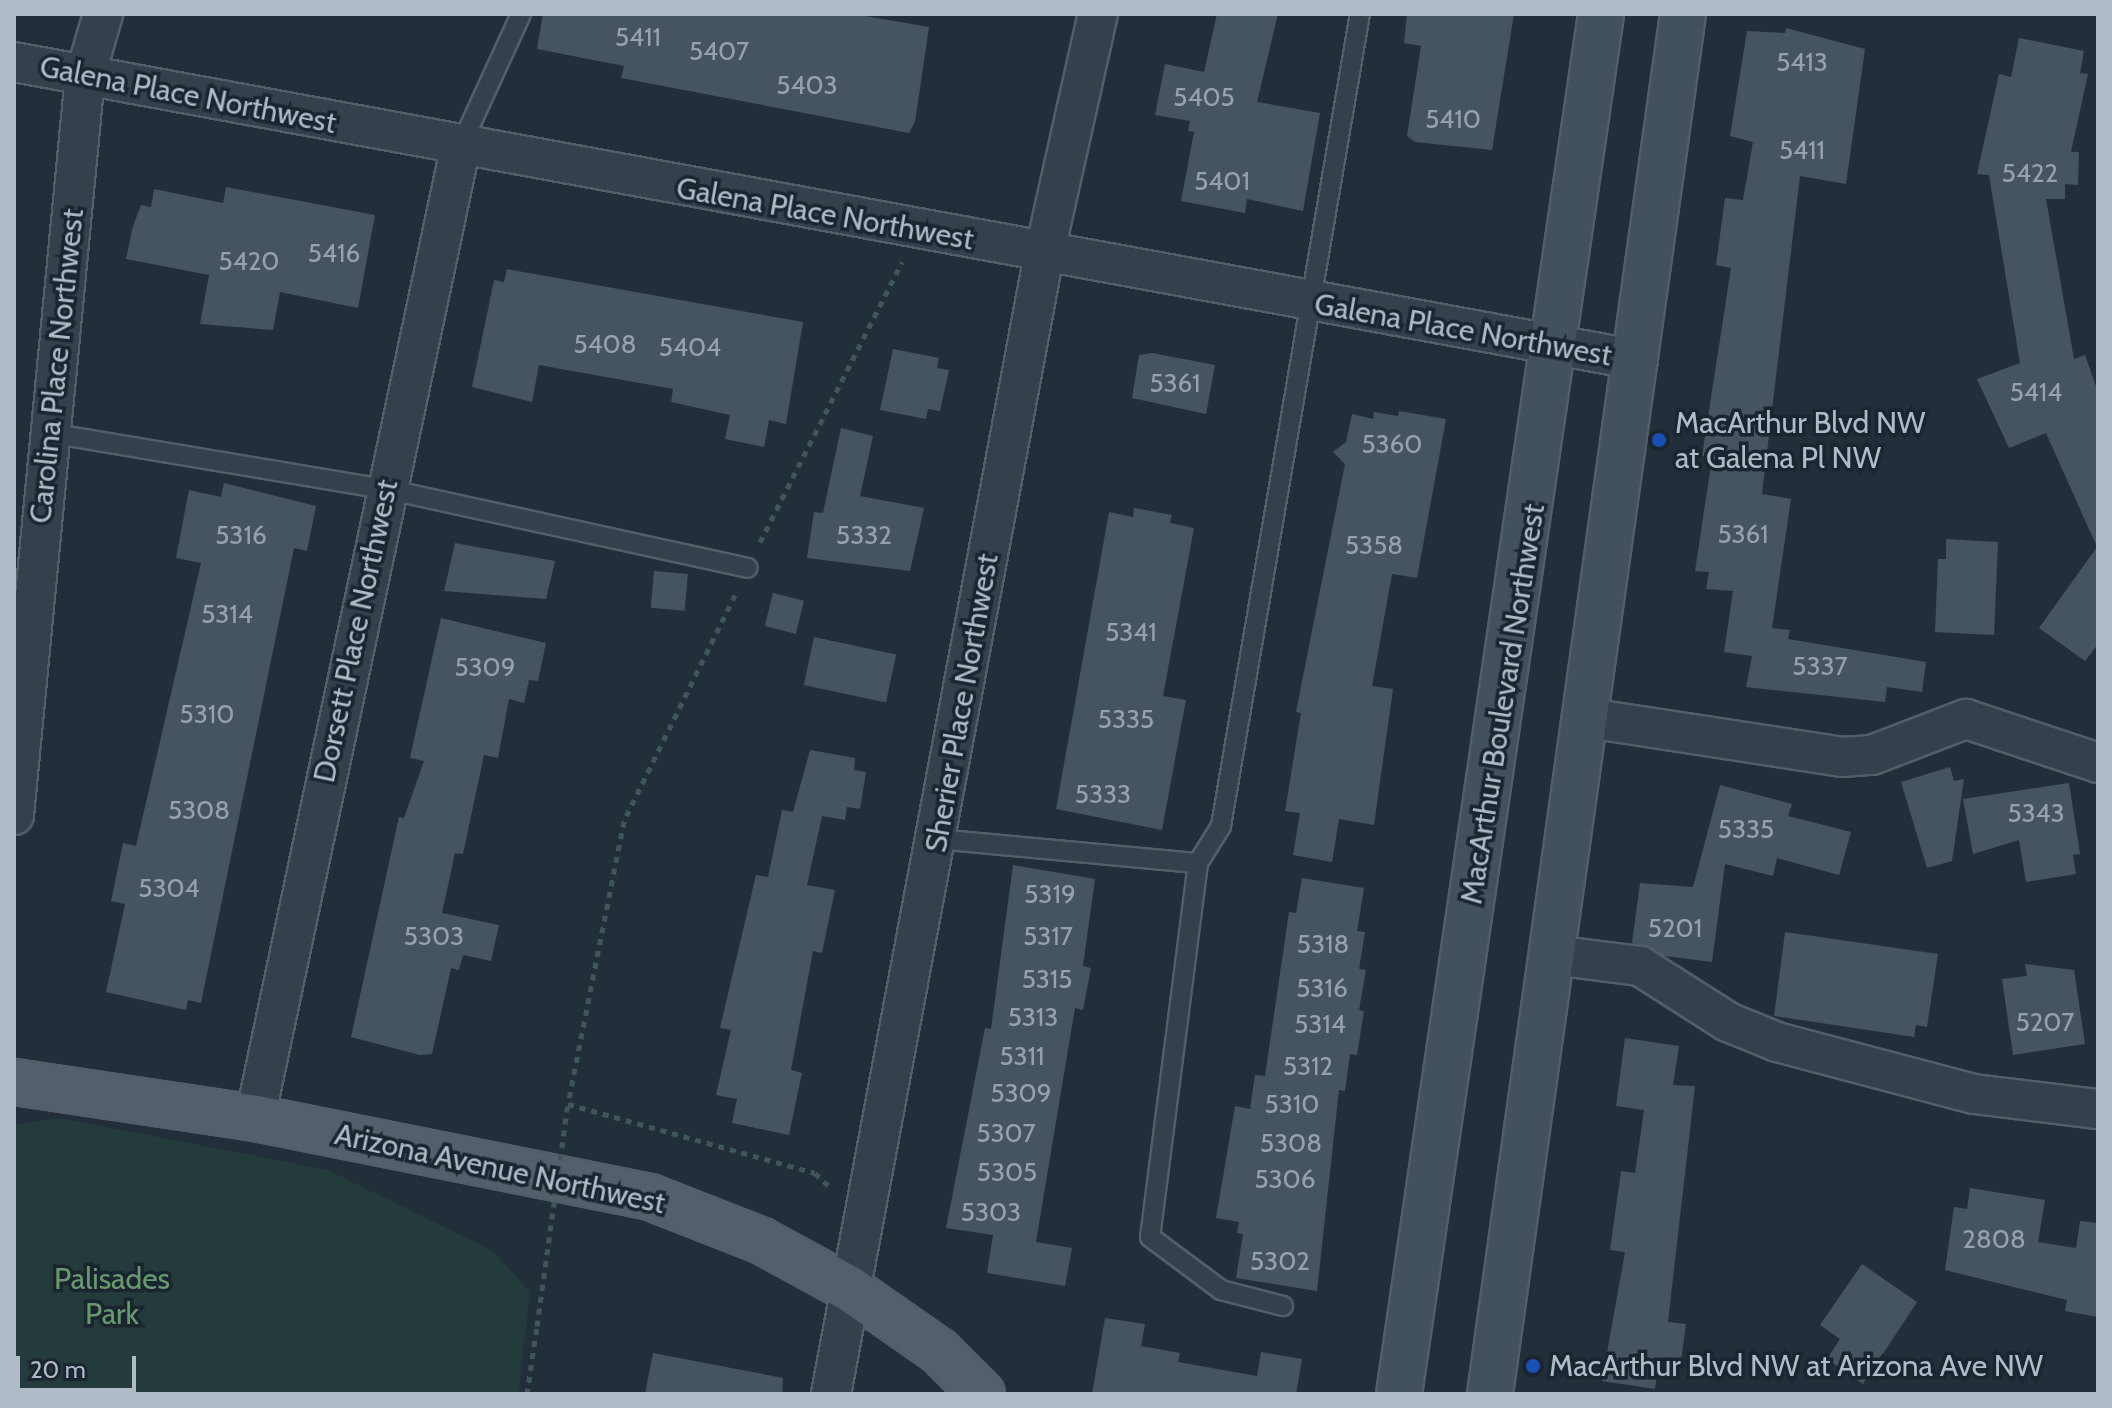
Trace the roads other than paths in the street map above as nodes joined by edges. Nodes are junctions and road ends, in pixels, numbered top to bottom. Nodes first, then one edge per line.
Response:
1 (103, 14) edge
2 (521, 14) edge
3 (1098, 14) edge
4 (1360, 14) edge
5 (1601, 14) edge
6 (1683, 14) edge
7 (14, 62) edge
8 (85, 76) junction
9 (461, 145) junction
10 (1044, 255) junction
11 (1311, 304) junction
12 (1556, 345) junction
13 (1638, 360) junction
14 (50, 433) junction
15 (386, 489) junction
16 (747, 568) road end
17 (1588, 718) junction
18 (2098, 763) edge
19 (14, 815) edge
20 (937, 839) junction
21 (1198, 863) junction
22 (1553, 955) junction
23 (14, 1082) edge
24 (2098, 1109) edge
25 (255, 1118) junction
26 (850, 1289) junction
27 (1283, 1306) dead end
28 (831, 1394) edge
29 (982, 1394) edge
30 (1399, 1394) edge
31 (1490, 1394) edge

1 - 8 street, Carolina Place Northwest
2 - 9 lane
3 - 10 street, Sherier Place Northwest
4 - 11 lane
5 - 12 main road, MacArthur Boulevard Northwest
6 - 13 main road
7 - 8 street, Galena Place Northwest
8 - 9 street, Galena Place Northwest
8 - 14 street, Carolina Place Northwest
9 - 10 street, Galena Place Northwest
9 - 15 street, Dorsett Place Northwest
10 - 11 street, Galena Place Northwest
10 - 20 street, Sherier Place Northwest
11 - 12 street, Galena Place Northwest
11 - 21 lane
12 - 13 street, Galena Place Northwest
12 - 30 main road, MacArthur Boulevard Northwest
13 - 17 main road
14 - 15 lane
14 - 19 street, Carolina Place Northwest
15 - 16 lane
15 - 25 street, Dorsett Place Northwest
17 - 18 street
17 - 22 main road
20 - 21 lane
20 - 26 street, Sherier Place Northwest
21 - 27 lane
22 - 24 street
22 - 31 main road
23 - 25 main road, Arizona Avenue Northwest
25 - 26 main road, Arizona Avenue Northwest
26 - 28 street, Sherier Place Northwest
26 - 29 main road, Arizona Avenue Northwest

